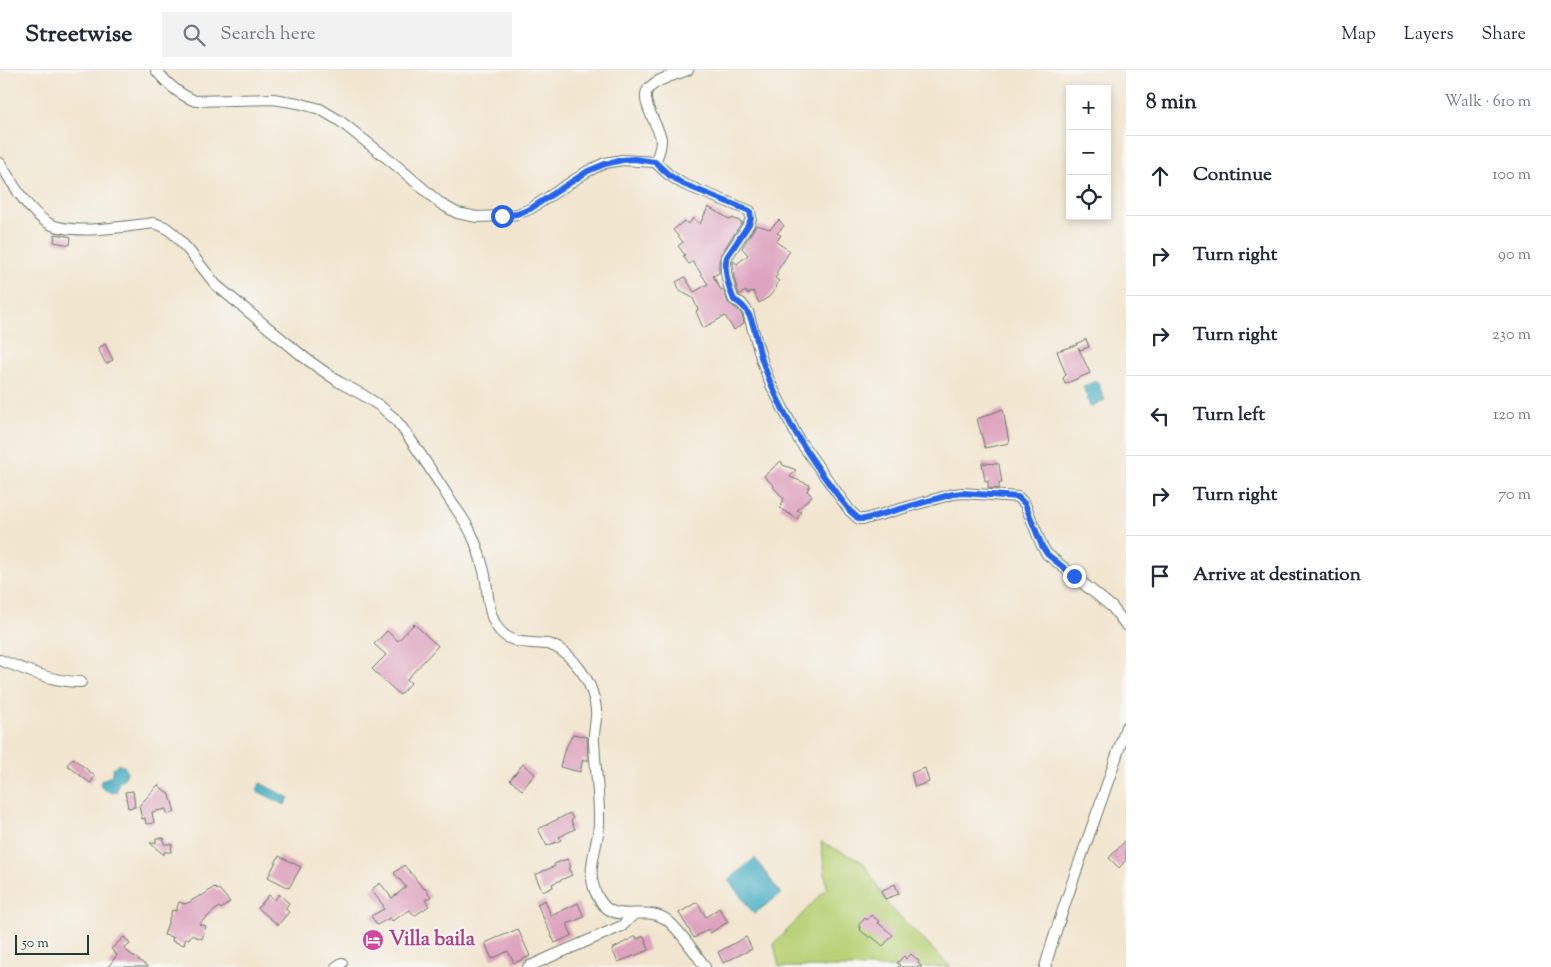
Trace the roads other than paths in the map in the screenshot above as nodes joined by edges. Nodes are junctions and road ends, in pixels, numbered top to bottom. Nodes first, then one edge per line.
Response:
1 (156, 70) edge
2 (688, 70) edge
3 (655, 162) junction
4 (0, 163) edge
5 (1126, 625) edge
6 (0, 660) edge
7 (81, 682) dead end
8 (1126, 727) edge
9 (633, 915) junction
10 (528, 967) edge
11 (705, 967) edge
12 (1045, 967) edge

1 - 3 street
2 - 3 street
3 - 5 street
4 - 9 street
6 - 7 street
8 - 12 street
9 - 10 street
9 - 11 street

